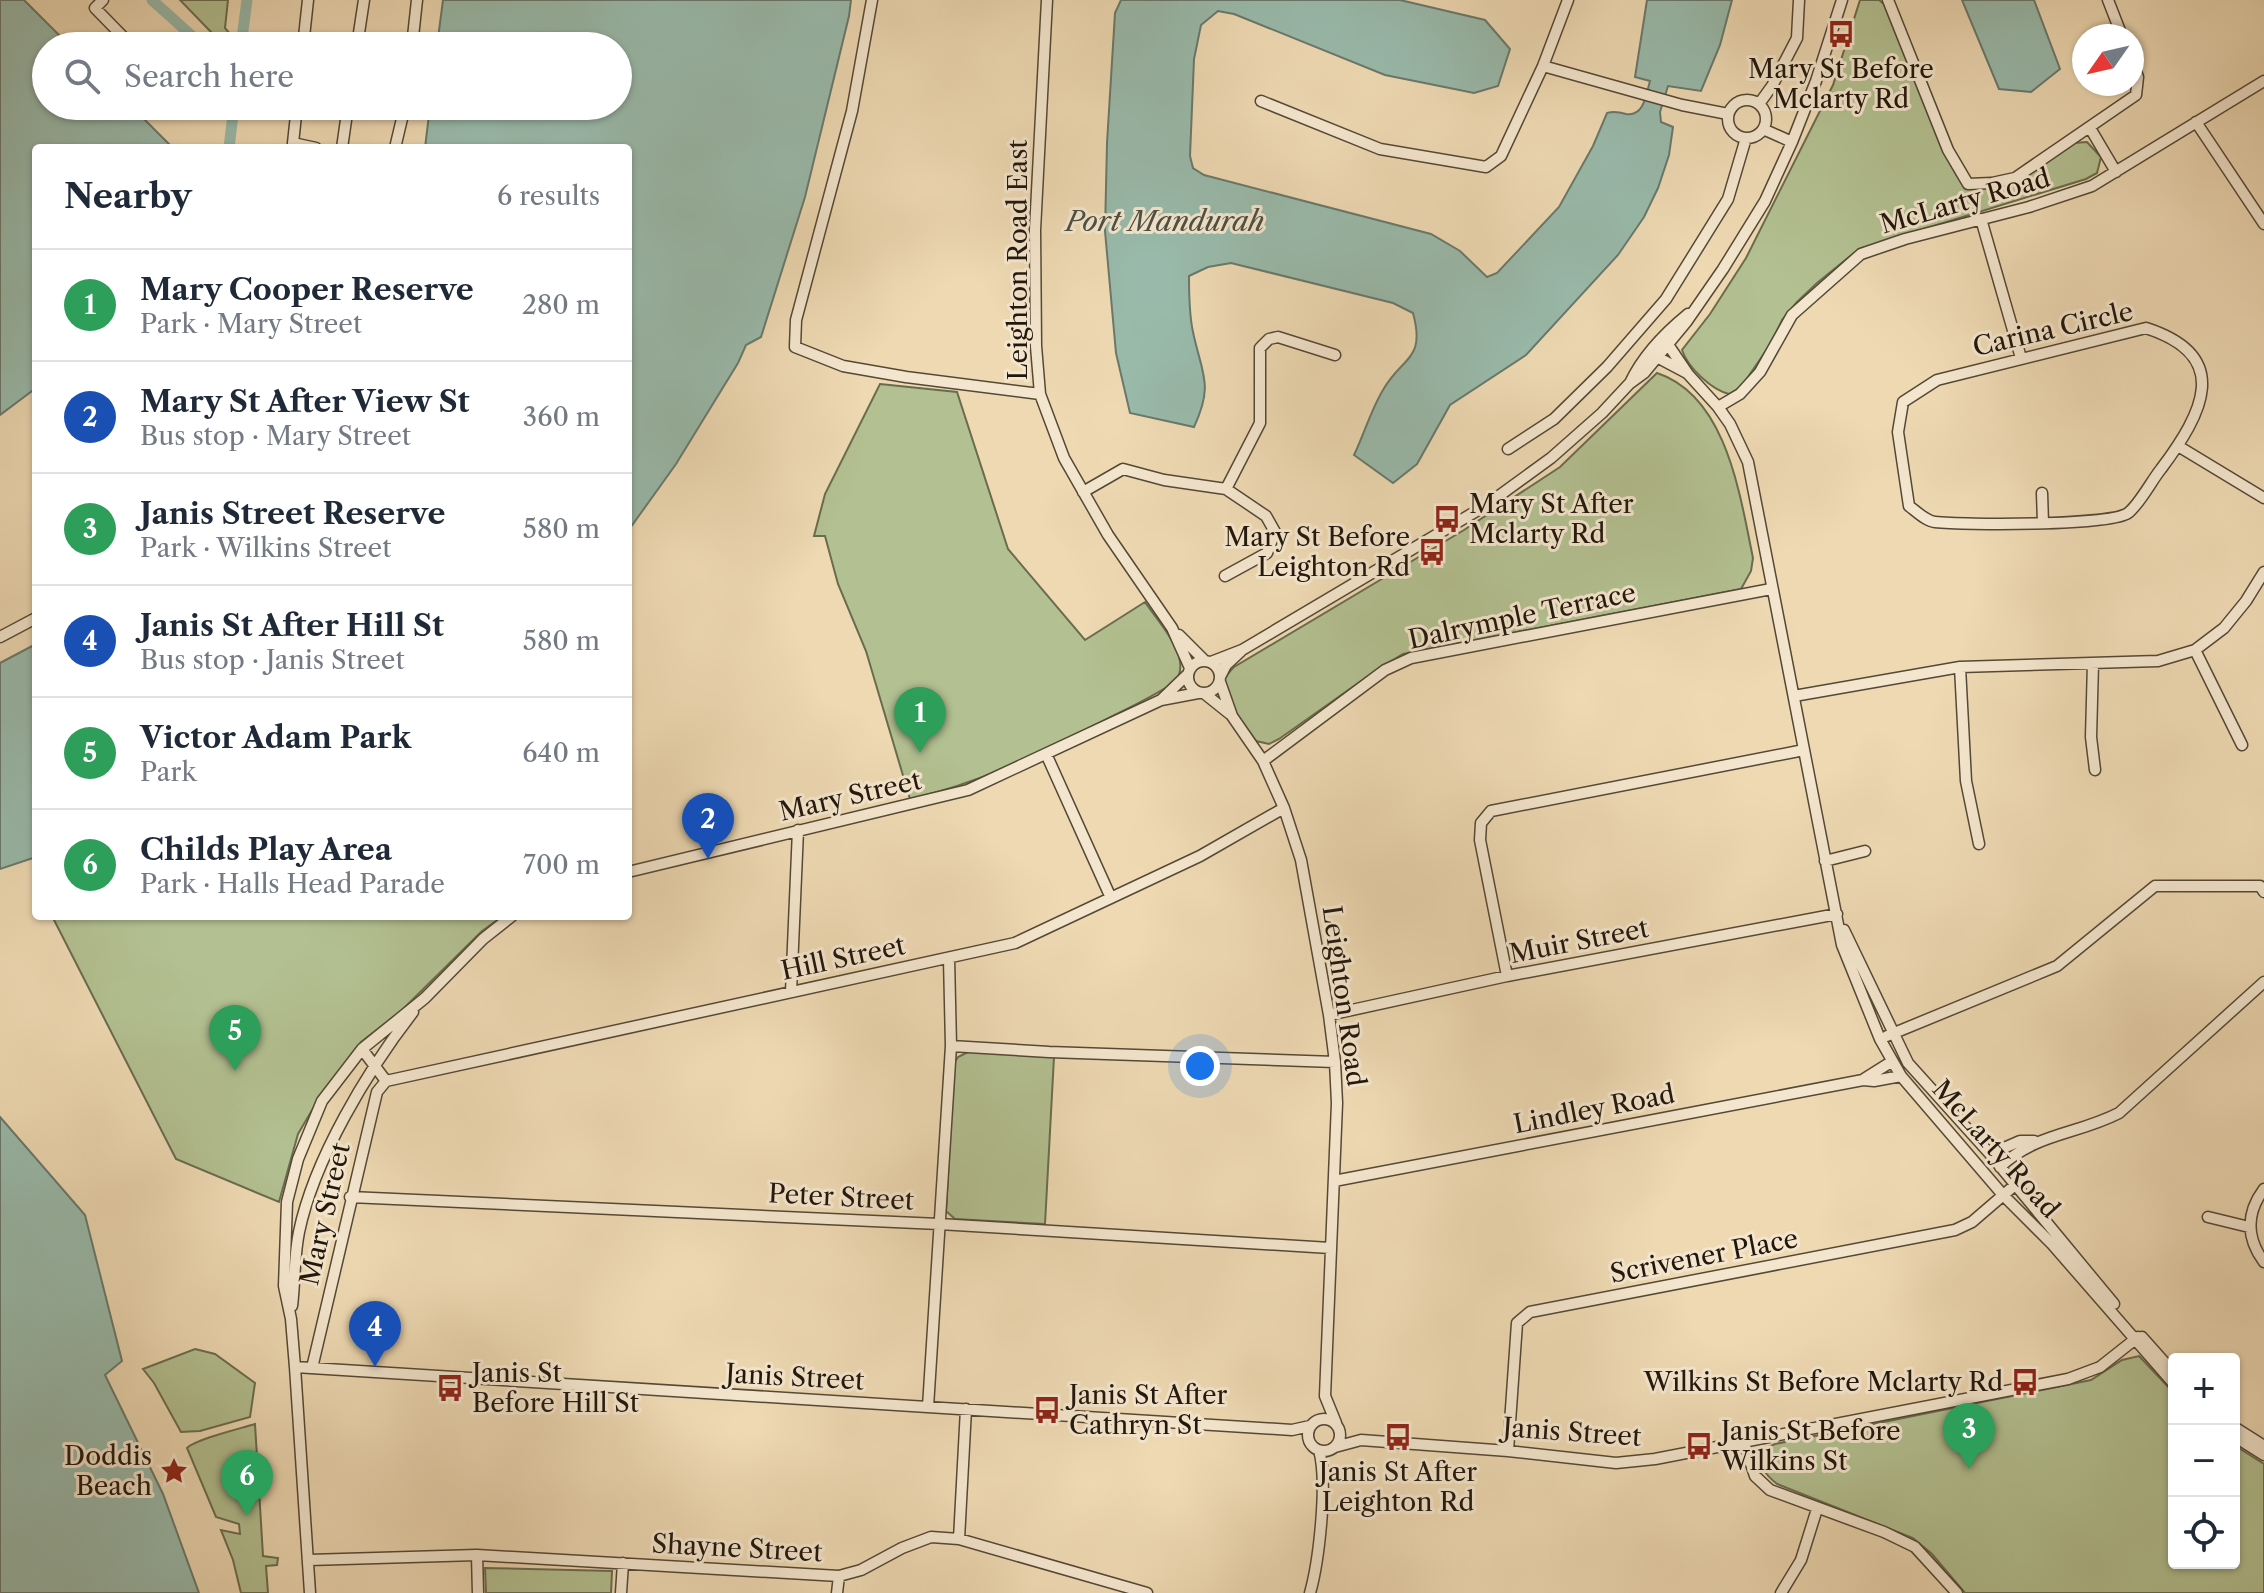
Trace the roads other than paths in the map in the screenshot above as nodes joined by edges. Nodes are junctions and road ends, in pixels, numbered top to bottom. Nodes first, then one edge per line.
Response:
1 (308, 0) edge
2 (364, 0) edge
3 (417, 0) edge
4 (872, 0) edge
5 (1047, 0) edge
6 (1568, 0) edge
7 (1799, 0) edge
8 (1842, 0) edge
9 (1888, 0) edge
10 (2108, 0) edge
11 (99, 4) edge
12 (2117, 24) edge
13 (121, 32) edge
14 (305, 32) edge
15 (359, 32) edge
16 (414, 32) edge
17 (1543, 66) junction
18 (2264, 81) edge
19 (2135, 96) edge
20 (1261, 101) dead end
21 (1759, 104) junction
22 (1728, 114) junction
23 (295, 120) edge
24 (346, 120) edge
25 (402, 120) edge
26 (2196, 122) junction
27 (2090, 128) junction
28 (1763, 129) junction
29 (1746, 138) junction
30 (1792, 142) junction
31 (298, 144) edge
32 (343, 144) edge
33 (396, 144) edge
34 (2116, 172) junction
35 (1981, 219) junction
36 (2264, 224) edge
37 (1665, 343) junction
38 (1335, 355) dead end
39 (1654, 356) junction
40 (2021, 358) junction
41 (1688, 374) junction
42 (1040, 394) junction
43 (1718, 407) junction
44 (2178, 446) junction
45 (1508, 449) dead end
46 (1226, 489) junction
47 (1083, 492) junction
48 (2042, 493) dead end
49 (2264, 498) edge
50 (2043, 523) junction
51 (2264, 572) edge
52 (1225, 576) dead end
53 (1771, 589) junction
54 (32, 620) edge
55 (1172, 628) junction
56 (0, 637) edge
57 (1242, 650) junction
58 (2195, 650) junction
59 (1208, 662) junction
60 (2093, 663) junction
61 (1960, 667) junction
62 (1189, 671) junction
63 (1220, 678) junction
64 (1202, 693) junction
65 (1794, 696) junction
66 (1161, 700) junction
67 (1232, 716) junction
68 (2242, 745) dead end
69 (1804, 750) junction
70 (1047, 756) junction
71 (1263, 761) junction
72 (2095, 770) dead end
73 (1284, 808) junction
74 (798, 830) junction
75 (1979, 844) dead end
76 (1865, 851) dead end
77 (1825, 861) junction
78 (632, 871) edge
79 (2264, 892) edge
80 (1111, 898) junction
81 (1837, 914) junction
82 (507, 920) edge
83 (949, 958) junction
84 (1507, 976) junction
85 (2264, 982) edge
86 (791, 992) junction
87 (425, 998) junction
88 (1329, 1015) junction
89 (1893, 1034) junction
90 (1880, 1039) junction
91 (951, 1046) junction
92 (362, 1049) junction
93 (1335, 1062) junction
94 (1908, 1063) junction
95 (375, 1064) junction
96 (1896, 1069) junction
97 (1863, 1080) junction
98 (386, 1081) junction
99 (2036, 1141) junction
100 (1995, 1160) junction
101 (1982, 1170) junction
102 (1334, 1181) junction
103 (2015, 1185) junction
104 (2264, 1189) edge
105 (2003, 1195) junction
106 (350, 1197) junction
107 (2208, 1217) dead end
108 (939, 1224) junction
109 (2249, 1227) junction
110 (1330, 1248) junction
111 (2264, 1262) edge
112 (291, 1319) junction
113 (2138, 1337) junction
114 (295, 1367) junction
115 (2168, 1367) edge
116 (312, 1368) junction
117 (2168, 1376) edge
118 (1325, 1396) junction
119 (928, 1407) junction
120 (966, 1409) junction
121 (1313, 1424) junction
122 (1338, 1426) junction
123 (1292, 1430) junction
124 (2240, 1431) edge
125 (1309, 1438) junction
126 (1361, 1440) junction
127 (2240, 1440) edge
128 (1744, 1443) junction
129 (2264, 1446) edge
130 (1508, 1451) junction
131 (1327, 1452) junction
132 (2264, 1455) edge
133 (1817, 1509) junction
134 (959, 1539) junction
135 (477, 1555) junction
136 (309, 1560) junction
137 (623, 1563) junction
138 (839, 1576) junction
139 (310, 1593) edge
140 (478, 1593) edge
141 (621, 1593) edge
142 (837, 1593) edge
143 (1147, 1593) edge
144 (1310, 1593) edge
145 (1781, 1593) edge
146 (1957, 1593) edge

1 - 14 street
2 - 15 street
3 - 16 street
4 - 42 street
5 - 42 street, Leighton Road East
6 - 17 street
7 - 21 street
8 - 30 street, Mary Street
9 - 27 street
10 - 12 street
11 - 13 street
17 - 20 street
17 - 22 street
18 - 26 street, McLarty Road
19 - 27 street
21 - 22 street
21 - 28 street
22 - 29 street
23 - 31 street
24 - 32 street
25 - 33 street
26 - 34 street, McLarty Road
26 - 36 street
27 - 34 street
28 - 29 street
28 - 30 street
29 - 45 street
30 - 37 street, Mary Street
34 - 35 street, McLarty Road
35 - 40 street
35 - 43 street, McLarty Road
37 - 39 street, Mary Street
37 - 41 street, McLarty Road
38 - 46 street
39 - 41 street, McLarty Road
39 - 57 street, Mary Street
40 - 44 street, Carina Circle
40 - 50 street, Carina Circle
41 - 43 street, McLarty Road
42 - 47 street, Leighton Road East
43 - 53 street, McLarty Road
44 - 49 street
44 - 50 street, Carina Circle
46 - 47 street
46 - 52 street
47 - 55 street, Leighton Road East
48 - 50 street
51 - 58 street
53 - 65 street, McLarty Road
53 - 71 street, Dalrymple Terrace
54 - 56 street
55 - 59 street, Leighton Road East
55 - 62 street, Leighton Road East
57 - 59 street, Mary Street
57 - 63 street, Mary Street
58 - 60 street
58 - 68 street
59 - 62 street, Mary Street
59 - 63 street
60 - 61 street
60 - 72 street
61 - 65 street
61 - 75 street
62 - 64 street
62 - 66 street, Mary Street
63 - 64 street, Mary Street
63 - 67 street, Leighton Road
64 - 66 street, Mary Street
64 - 67 street, Leighton Road
65 - 69 street, McLarty Road
66 - 70 street, Mary Street
67 - 71 street, Leighton Road
69 - 77 street, McLarty Road
69 - 84 street
70 - 74 street, Mary Street
70 - 80 street
71 - 73 street, Leighton Road
73 - 80 street, Hill Street
73 - 88 street, Leighton Road
74 - 78 street, Mary Street
74 - 86 street
76 - 77 street
77 - 81 street, McLarty Road
79 - 89 street
80 - 83 street, Hill Street
81 - 84 street, Muir Street
81 - 89 street, McLarty Road
81 - 90 street, McLarty Road
82 - 87 street
83 - 86 street, Hill Street
83 - 91 street
84 - 88 street, Muir Street
85 - 99 street
86 - 98 street, Hill Street
87 - 92 street
87 - 95 street
88 - 93 street, Leighton Road
89 - 90 street
89 - 94 street, McLarty Road
90 - 96 street, McLarty Road
91 - 93 street
91 - 108 street
92 - 95 street
92 - 112 street
93 - 102 street, Leighton Road
94 - 96 street
94 - 100 street, McLarty Road
95 - 98 street
95 - 112 street
96 - 97 street, Lindley Road
96 - 97 street, Lindley Road
96 - 101 street, McLarty Road
97 - 102 street, Lindley Road
98 - 106 street, Mary Street
99 - 100 street
99 - 100 street
100 - 101 street
100 - 103 street, McLarty Road
101 - 105 street, McLarty Road
102 - 110 street, Leighton Road
103 - 105 street, Scrivener Place
103 - 113 street, McLarty Road
104 - 109 street
105 - 113 street, McLarty Road
105 - 130 street, Scrivener Place
106 - 108 street, Peter Street
106 - 116 street, Mary Street
107 - 109 street
108 - 110 street, Peter Street
108 - 119 street
109 - 111 street
110 - 118 street, Leighton Road
112 - 114 street
113 - 115 street, McLarty Road
113 - 117 street, McLarty Road
113 - 128 street, Janis Street
114 - 116 street, Janis Street
114 - 136 street
116 - 119 street, Janis Street
118 - 121 street, Leighton Road
118 - 122 street, Leighton Road
119 - 120 street, Janis Street
120 - 123 street, Janis Street
120 - 134 street
121 - 122 street
121 - 123 street, Janis Street
121 - 125 street, Leighton Road
122 - 126 street, Janis Street
122 - 131 street
123 - 125 street, Janis Street
124 - 129 street
125 - 131 street
126 - 130 street, Janis Street
126 - 131 street, Janis Street
127 - 132 street
128 - 130 street, Janis Street
128 - 133 street
131 - 144 street
133 - 145 street
133 - 146 street
134 - 138 street, Shayne Street
134 - 143 street, Shayne Street
135 - 136 street, Shayne Street
135 - 137 street, Shayne Street
135 - 140 street
136 - 139 street
137 - 138 street, Shayne Street
137 - 141 street
138 - 142 street

